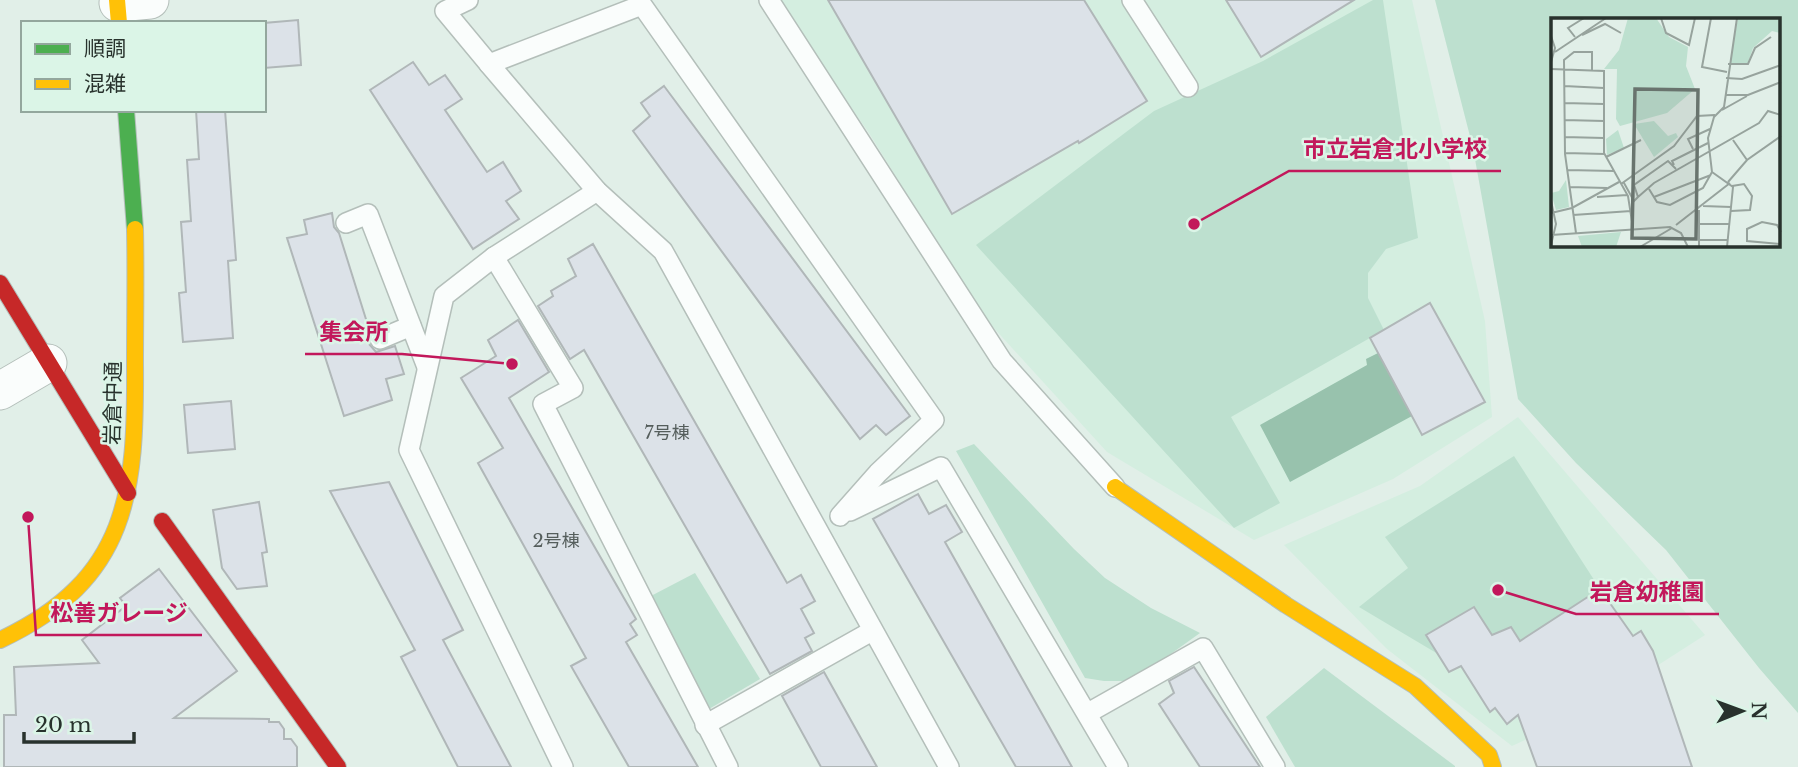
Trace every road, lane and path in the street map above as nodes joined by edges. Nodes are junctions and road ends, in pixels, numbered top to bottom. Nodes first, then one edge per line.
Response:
1 (468, 0) edge
2 (769, 0) edge
3 (1132, 0) edge
4 (489, 64) junction
5 (1188, 87) dead end
6 (126, 112) edge
7 (597, 191) junction
8 (346, 223) dead end
9 (494, 257) junction
10 (0, 283) edge
11 (411, 326) junction
12 (380, 339) dead end
13 (48, 363) junction
14 (428, 368) junction
15 (0, 391) edge
16 (1115, 487) joint
17 (128, 492) junction
18 (839, 516) junction
19 (162, 521) dead end
20 (817, 532) junction
21 (872, 631) junction
22 (0, 640) edge
23 (1088, 713) junction
24 (705, 725) junction
25 (338, 767) edge
26 (563, 767) edge
27 (728, 767) edge
28 (949, 767) edge
29 (1118, 767) edge
30 (1275, 767) edge
31 (1493, 767) edge

1 - 4 lane
2 - 16 lane
3 - 5 lane
4 - 7 lane
4 - 18 lane
6 - 17 street, 岩倉中通
7 - 9 lane
7 - 20 lane
8 - 11 lane
9 - 14 lane
9 - 24 lane
10 - 13 street
11 - 12 lane
11 - 14 lane
13 - 15 street
13 - 17 street
14 - 26 lane
16 - 31 street
17 - 22 street, 岩倉中通
18 - 20 lane
18 - 23 lane
19 - 25 street
20 - 21 lane
21 - 24 lane
21 - 28 lane
23 - 29 lane
23 - 30 lane
24 - 27 lane

